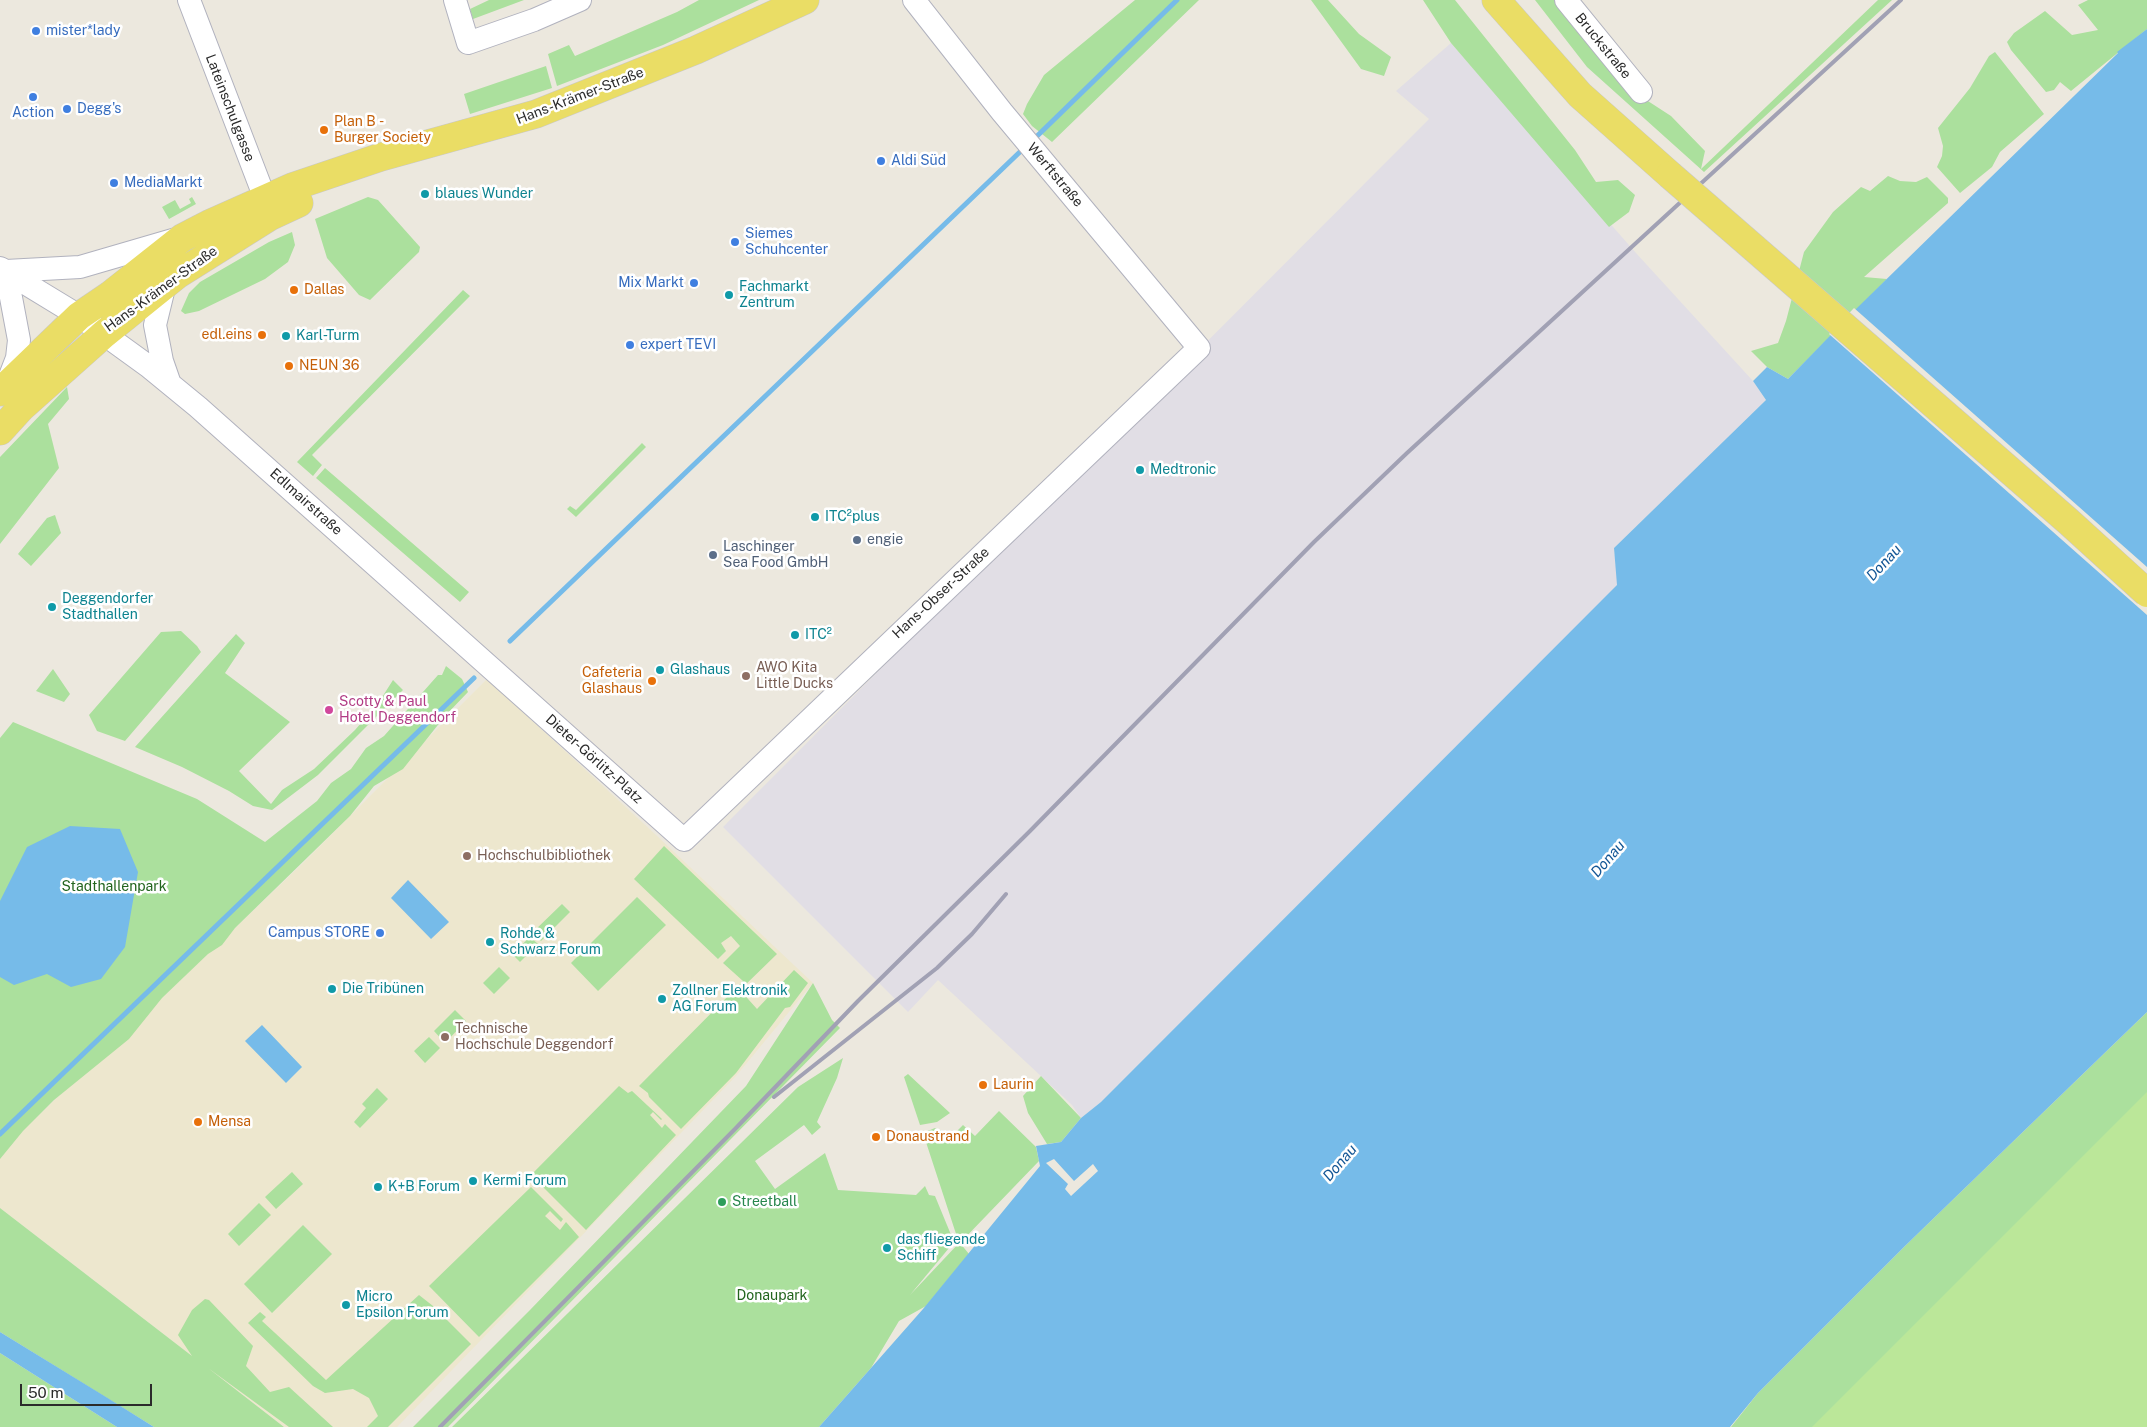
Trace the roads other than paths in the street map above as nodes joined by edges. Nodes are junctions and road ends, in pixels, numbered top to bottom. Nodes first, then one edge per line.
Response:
1 (189, 0) edge
2 (455, 0) edge
3 (580, 0) edge
4 (805, 0) edge
5 (914, 0) edge
6 (1496, 0) edge
7 (1566, 0) edge
8 (1641, 92) dead end
9 (268, 207) junction
10 (182, 238) junction
11 (3, 270) edge
12 (165, 284) junction
13 (79, 316) junction
14 (104, 334) junction
15 (1199, 348) joint
16 (170, 384) junction
17 (3, 389) edge
18 (0, 431) edge
19 (2147, 593) edge
20 (503, 678) joint
21 (684, 840) joint

1 - 9 street, Lateinschulgasse
2 - 3 street
4 - 9 main road, Hans-Krämer-Straße
5 - 15 street, Werftstraße
6 - 19 main road, bridge
7 - 8 street, Bruckstraße
9 - 10 main road, Hans-Krämer-Straße
9 - 12 main road, Hans-Krämer-Straße
10 - 11 street
10 - 13 main road, Hans-Krämer-Straße
11 - 13 street, Hans-Krämer-Straße
11 - 17 street
12 - 14 main road, Hans-Krämer-Straße
12 - 16 street
13 - 14 street, Hans-Krämer-Straße
13 - 17 main road
14 - 16 street, Edlmairstraße
14 - 18 main road
15 - 21 street, Hans-Obser-Straße
16 - 20 street, Edlmairstraße
20 - 21 street, Dieter-Görlitz-Platz

